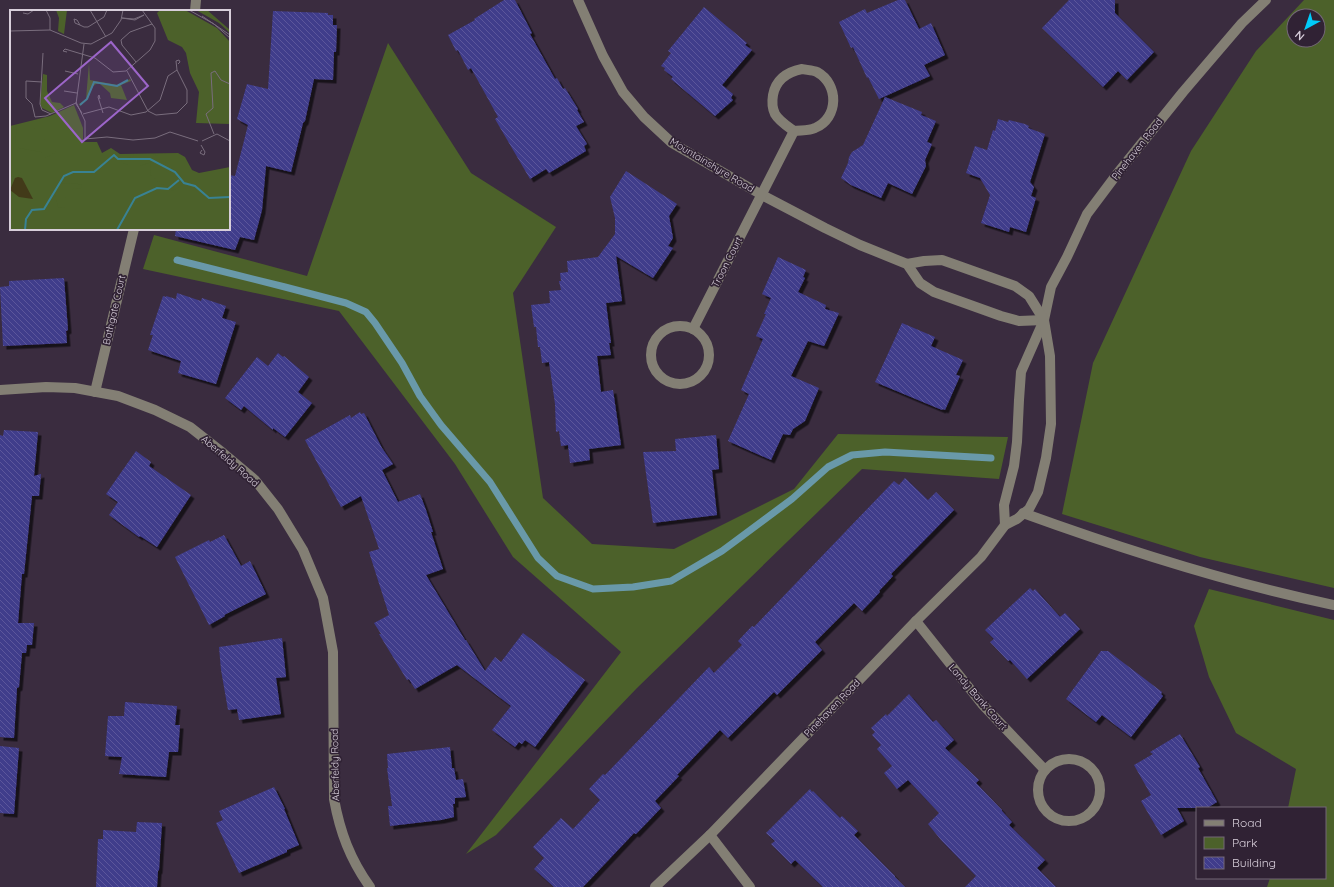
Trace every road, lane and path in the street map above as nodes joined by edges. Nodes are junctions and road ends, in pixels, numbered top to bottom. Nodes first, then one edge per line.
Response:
1 (196, 0) edge
2 (578, 0) edge
3 (1266, 0) edge
4 (195, 10) edge
5 (794, 131) junction
6 (762, 195) junction
7 (134, 230) edge
8 (907, 264) junction
9 (1044, 320) junction
10 (693, 329) junction
11 (0, 390) edge
12 (95, 392) junction
13 (1024, 513) junction
14 (1006, 525) junction
15 (1334, 605) edge
16 (916, 621) junction
17 (1045, 770) junction
18 (710, 835) junction
19 (370, 887) edge
20 (655, 887) edge
21 (750, 887) edge

1 - 4 street
2 - 6 street, Mountainshyre Road
3 - 9 street, Pinehaven Road
5 - 5 street
5 - 6 street, Troon Court
6 - 8 street, Mountainshyre Road
6 - 10 street, Troon Court
7 - 12 street, Bathgate Court
8 - 9 street
8 - 9 street
9 - 13 street, Pinehaven Road
9 - 14 street, Pinehaven Road
10 - 10 street
11 - 12 street, Aberfeldy Road
12 - 19 street, Aberfeldy Road
13 - 14 street, Pinehaven Road
13 - 15 street
14 - 16 street, Pinehaven Road
16 - 17 street, Landy Bank Court
16 - 18 street, Pinehaven Road
17 - 17 street
18 - 20 street, Pinehaven Road
18 - 21 street

